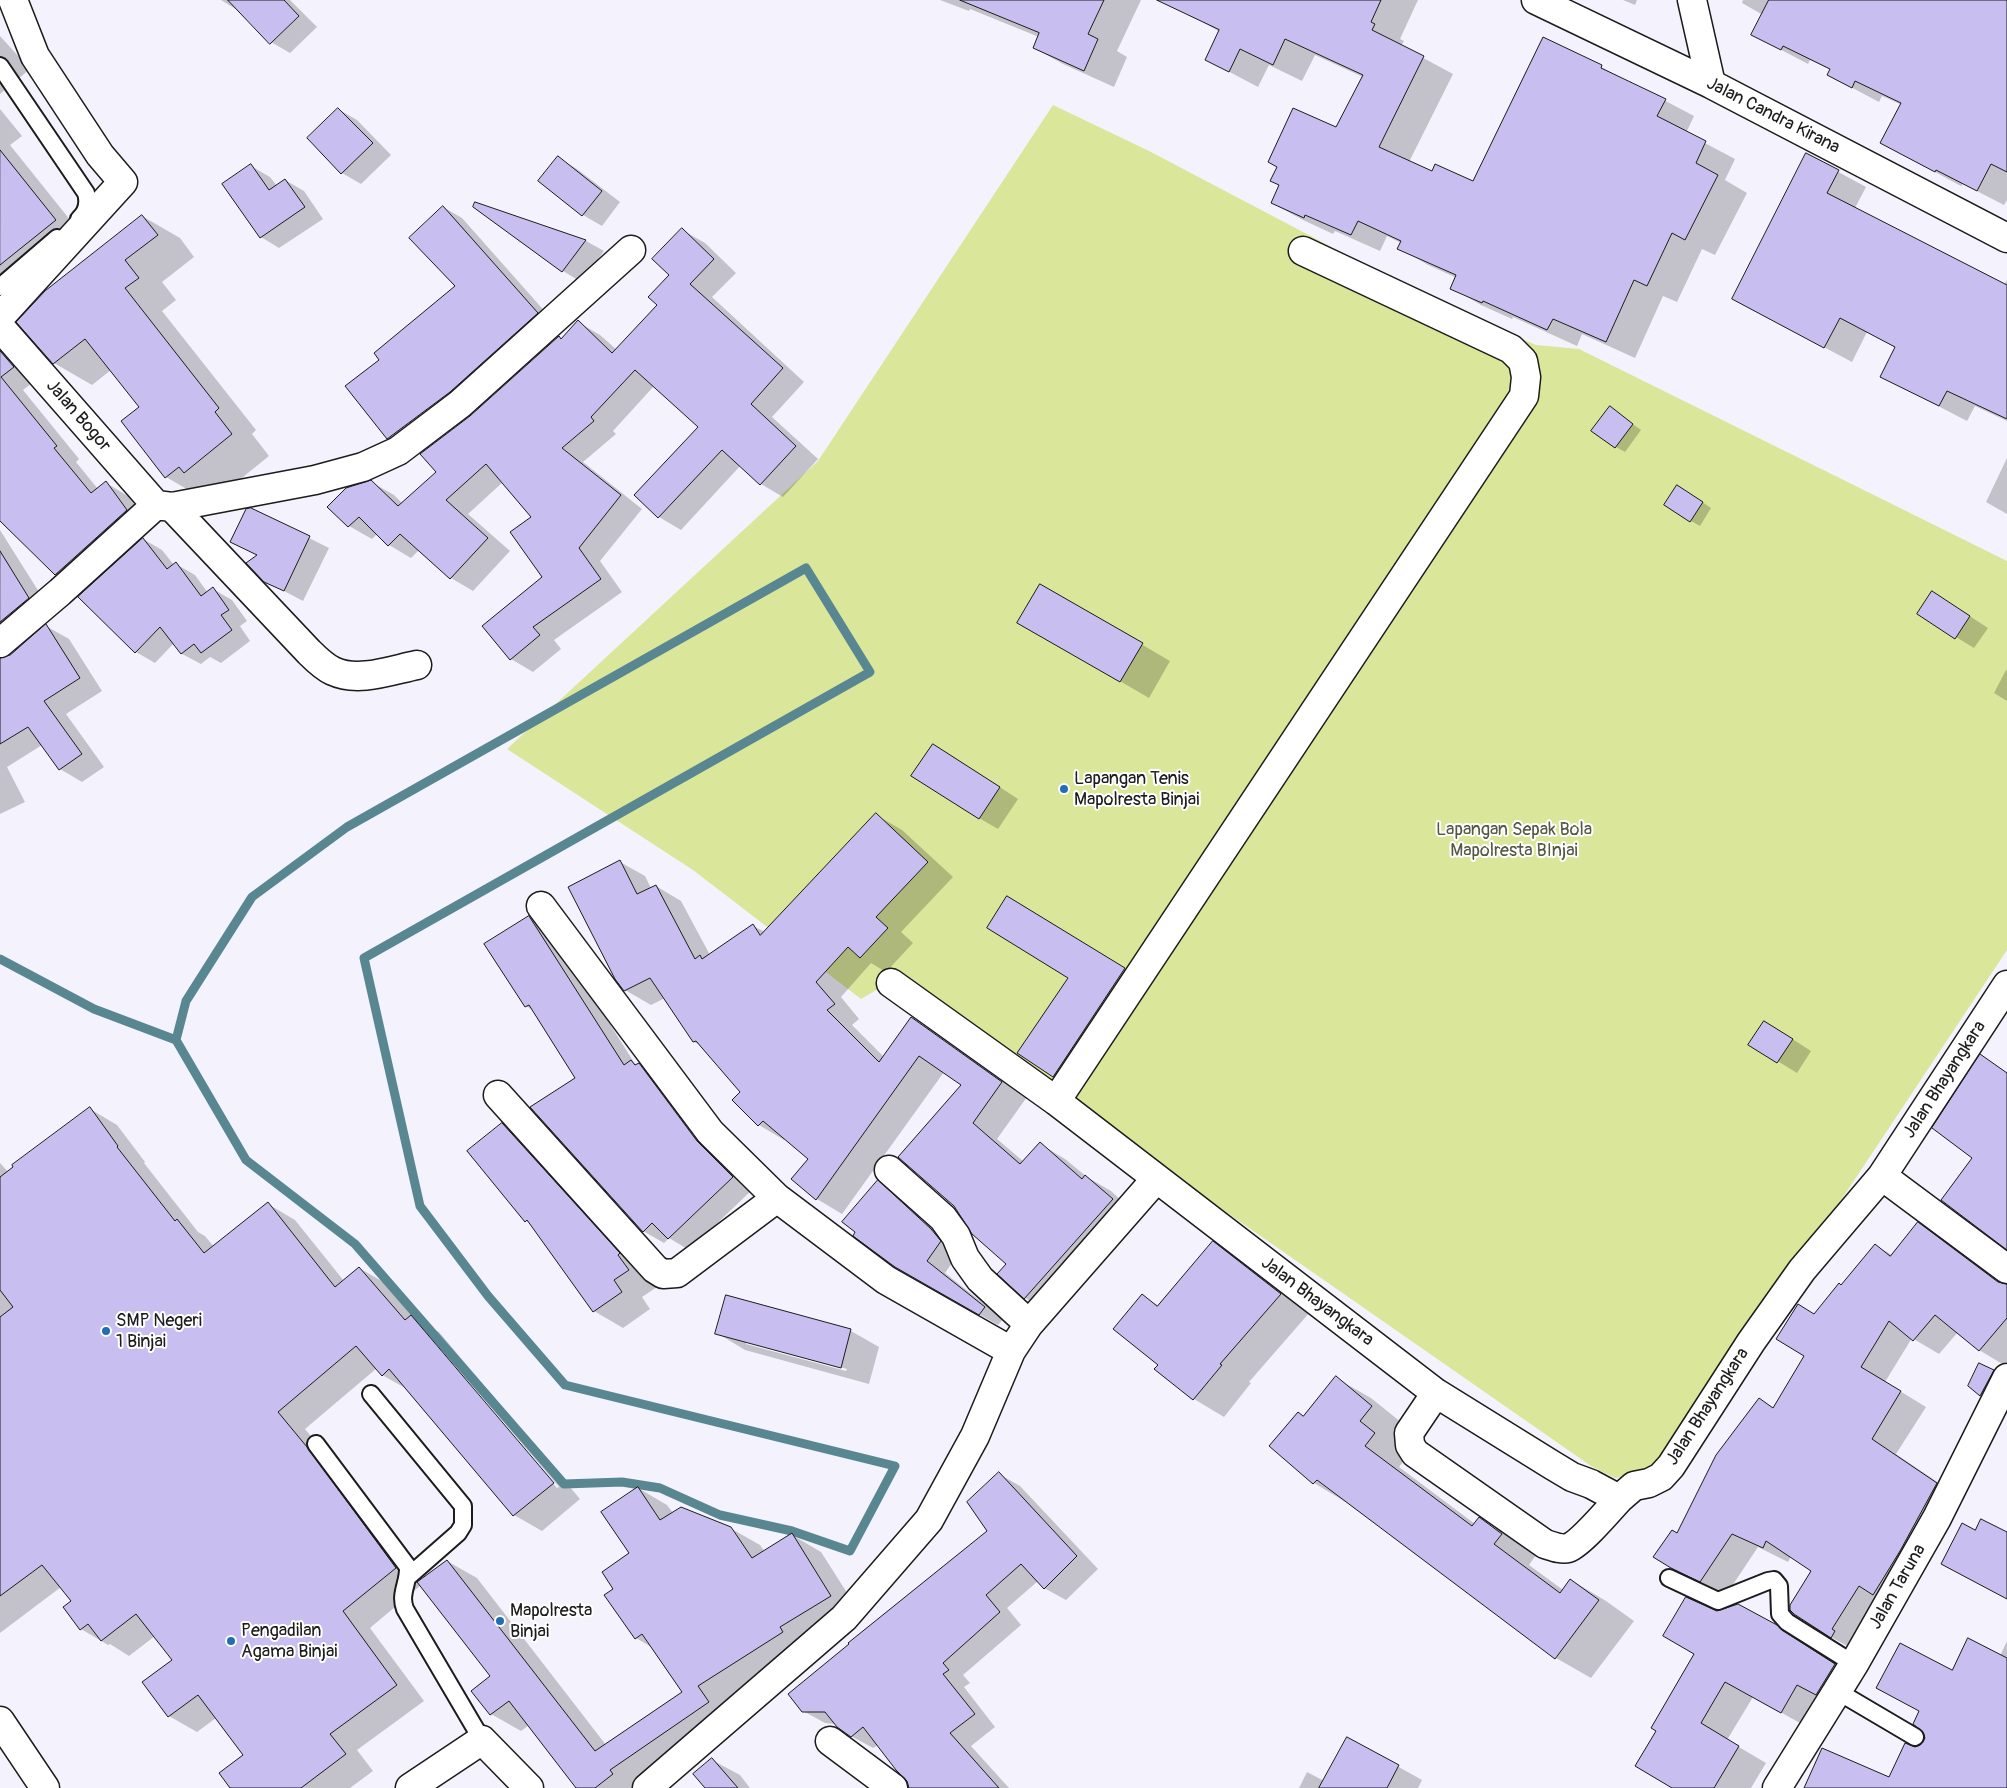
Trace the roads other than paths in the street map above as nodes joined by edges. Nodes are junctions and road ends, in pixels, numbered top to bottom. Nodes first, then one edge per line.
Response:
1 (14, 0) edge
2 (1536, 0) edge
3 (1692, 0) edge
4 (0, 66) edge
5 (1711, 84) junction
6 (2007, 238) edge
7 (631, 250) dead end
8 (1303, 251) dead end
9 (0, 287) edge
10 (0, 317) edge
11 (0, 328) edge
12 (164, 506) junction
13 (0, 643) edge
14 (417, 665) dead end
15 (541, 906) dead end
16 (891, 983) dead end
17 (2007, 985) edge
18 (498, 1095) dead end
19 (1056, 1101) junction
20 (890, 1170) dead end
21 (1882, 1176) junction
22 (1156, 1179) junction
23 (777, 1198) junction
24 (2007, 1269) edge
25 (1029, 1324) junction
26 (1011, 1351) junction
27 (2007, 1378) edge
28 (1436, 1393) junction
29 (371, 1394) dead end
30 (316, 1444) dead end
31 (1619, 1499) junction
32 (409, 1576) junction
33 (1669, 1578) dead end
34 (1854, 1664) junction
35 (1837, 1691) junction
36 (0, 1721) edge
37 (1915, 1737) dead end
38 (482, 1740) junction
39 (830, 1741) dead end
40 (45, 1788) edge
41 (410, 1788) edge
42 (529, 1788) edge
43 (647, 1788) edge
44 (893, 1788) edge
45 (1777, 1788) edge

1 - 10 street
2 - 5 street, Jalan Candra Kirana
3 - 5 street
4 - 9 lane
5 - 6 street, Jalan Candra Kirana
7 - 12 street
8 - 19 street
11 - 12 street, Jalan Bogor
12 - 13 street
12 - 14 street, Jalan Bogor
15 - 23 street
16 - 19 street, Jalan Bhayangkara
17 - 21 street, Jalan Bhayangkara
18 - 23 street
19 - 22 street, Jalan Bhayangkara
20 - 25 street
21 - 24 street
21 - 31 street, Jalan Bhayangkara
22 - 25 street
22 - 28 street, Jalan Bhayangkara
23 - 26 street
25 - 26 street
26 - 43 street
27 - 34 street, Jalan Taruna
28 - 31 street, Jalan Bhayangkara
28 - 31 street
29 - 32 lane
30 - 32 lane
32 - 38 lane
33 - 34 lane
34 - 35 street, Jalan Taruna
35 - 37 lane
35 - 45 street, Jalan Taruna
36 - 40 street
38 - 41 street
38 - 42 street
39 - 44 street

